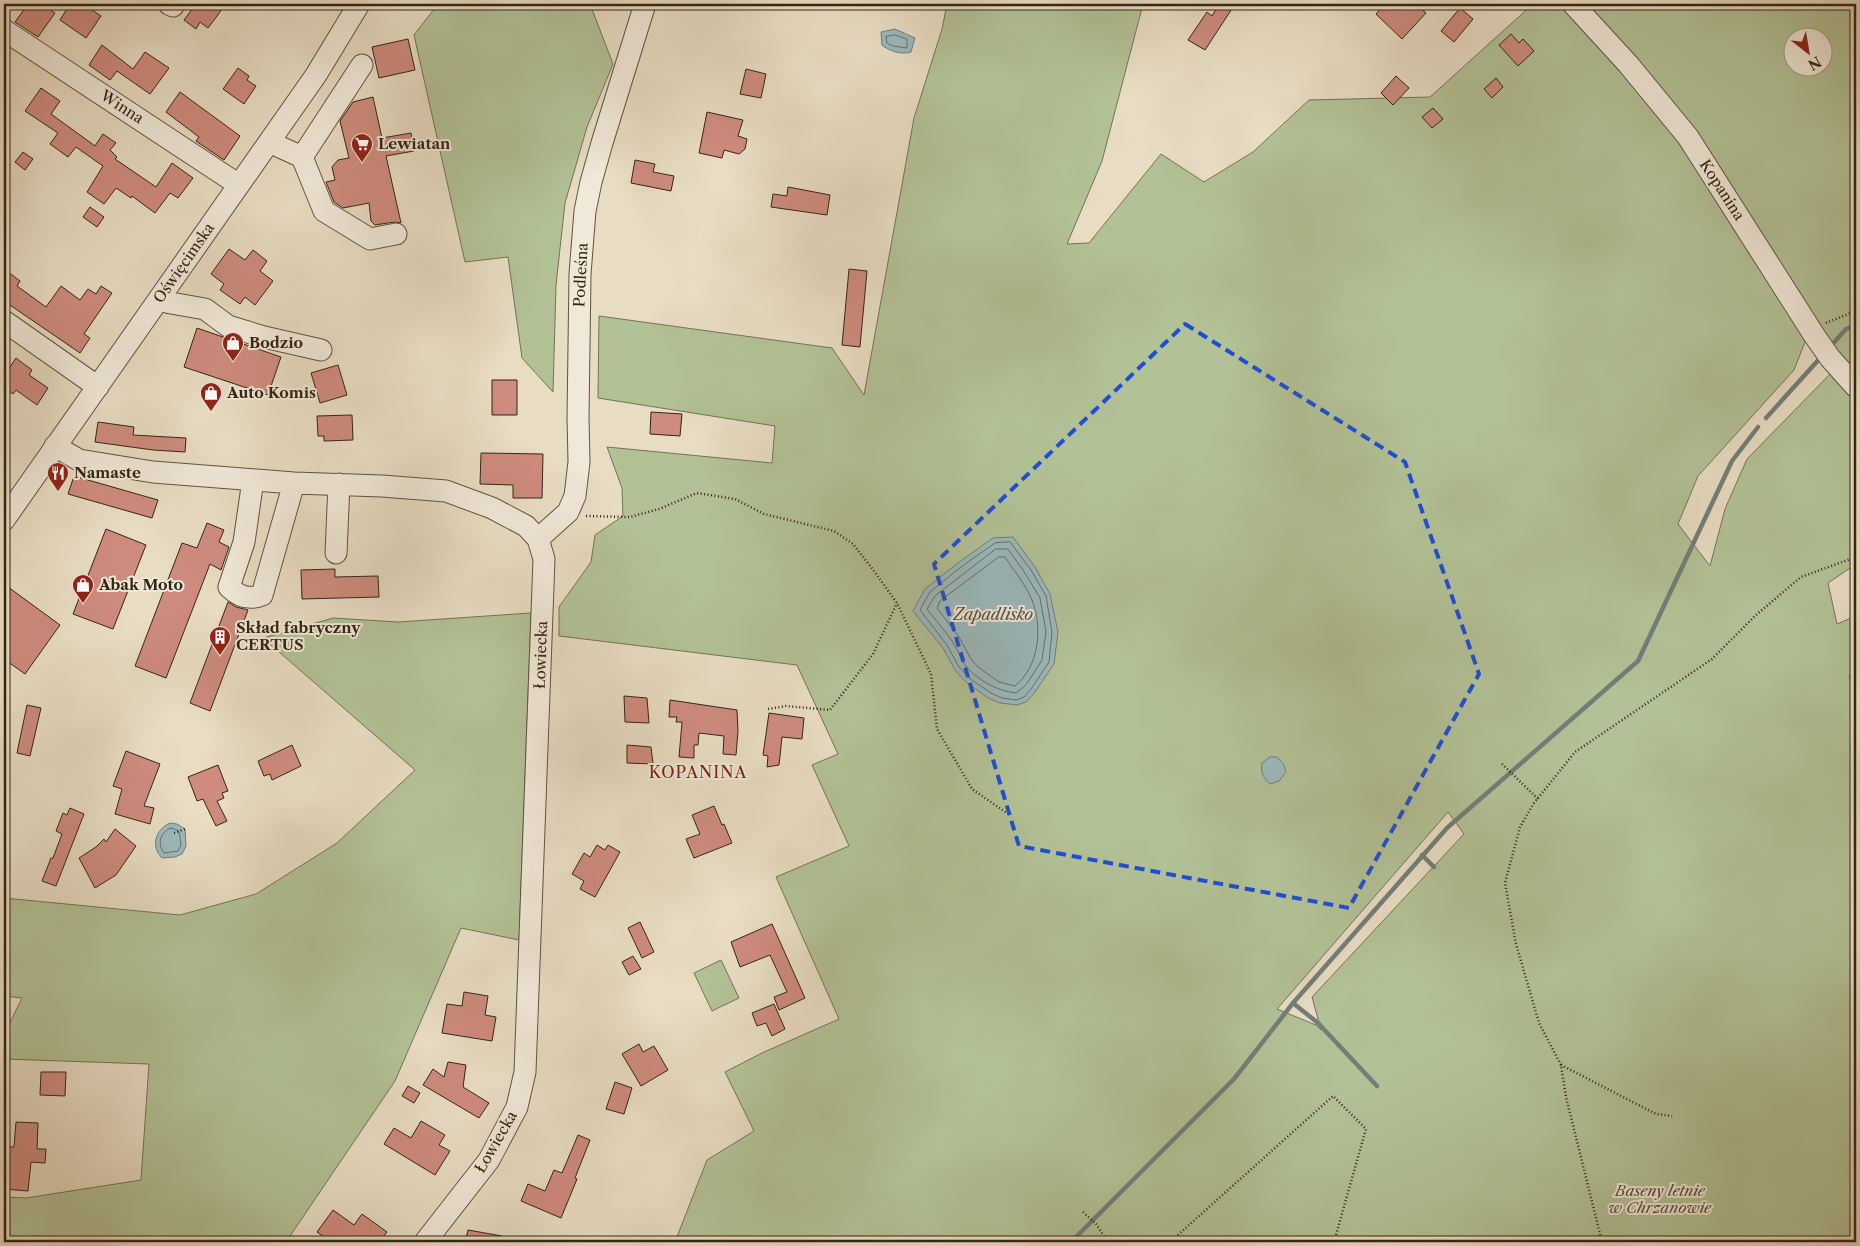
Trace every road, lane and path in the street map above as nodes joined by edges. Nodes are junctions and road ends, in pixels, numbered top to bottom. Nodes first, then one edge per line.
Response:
1 (359, 4) edge
2 (645, 4) edge
3 (1573, 4) edge
4 (4, 30) edge
5 (362, 65) dead end
6 (269, 142) junction
7 (302, 157) junction
8 (239, 185) junction
9 (396, 234) dead end
10 (159, 300) junction
11 (1856, 312) edge
12 (4, 321) edge
13 (1812, 332) junction
14 (322, 350) dead end
15 (98, 387) junction
16 (1856, 387) edge
17 (56, 446) junction
18 (253, 480) junction
19 (294, 483) junction
20 (339, 484) junction
21 (568, 512) junction
22 (4, 520) edge
23 (538, 539) junction
24 (336, 553) dead end
25 (1856, 557) edge
26 (897, 603) junction
27 (768, 709) dead end
28 (1502, 764) dead end
29 (1538, 799) junction
30 (1008, 814) dead end
31 (185, 829) dead end
32 (174, 833) dead end
33 (1561, 1064) junction
34 (1672, 1116) dead end
35 (1083, 1212) dead end
36 (425, 1242) edge
37 (1103, 1242) edge
38 (1170, 1242) edge
39 (1334, 1242) edge
40 (1602, 1242) edge

1 - 6 street, Oświęcimska
2 - 21 street, Podleśna
3 - 13 street, Kopanina
4 - 8 street, Winna
5 - 7 street
6 - 7 street
6 - 8 street, Oświęcimska
7 - 9 street
8 - 10 street, Oświęcimska
10 - 14 street
10 - 15 street, Oświęcimska
11 - 13 path
12 - 15 street
13 - 16 street, Kopanina
15 - 17 street, Oświęcimska
17 - 18 street
17 - 22 street, Oświęcimska
18 - 19 street
18 - 19 street
19 - 20 street
20 - 23 street
20 - 24 street
21 - 23 street, Podleśna
21 - 26 path
23 - 36 street, Łowiecka
25 - 29 path
26 - 27 path
26 - 30 path
28 - 29 path
29 - 33 path
31 - 32 path
33 - 34 path
33 - 40 path
35 - 37 path
38 - 39 path

